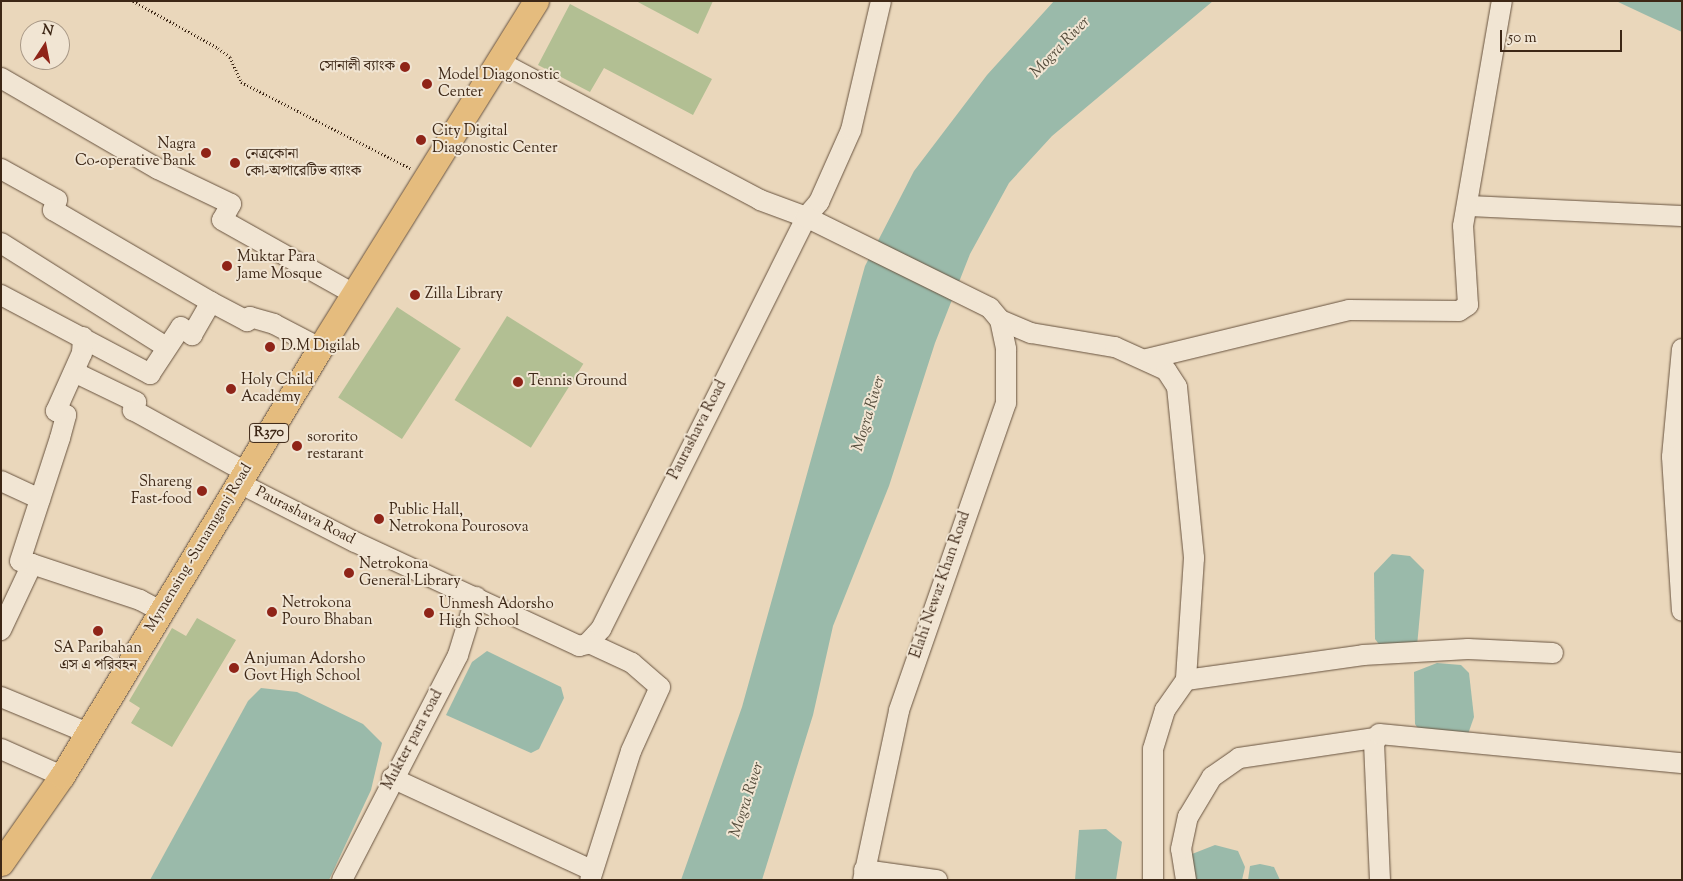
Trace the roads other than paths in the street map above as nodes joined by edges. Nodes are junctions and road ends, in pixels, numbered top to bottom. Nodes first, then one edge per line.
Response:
1 (536, 1) edge
2 (881, 1) edge
3 (1502, 1) edge
4 (498, 61) junction
5 (1, 78) edge
6 (1, 169) edge
7 (1469, 206) junction
8 (1682, 216) edge
9 (806, 217) junction
10 (1, 243) edge
11 (354, 294) junction
12 (1, 295) edge
13 (211, 302) junction
14 (1000, 320) junction
15 (83, 336) junction
16 (166, 348) junction
17 (320, 348) junction
18 (1682, 349) edge
19 (1147, 360) junction
20 (74, 372) junction
21 (242, 478) junction
22 (1, 481) edge
23 (40, 499) junction
24 (32, 564) junction
25 (476, 597) junction
26 (160, 611) junction
27 (1682, 611) edge
28 (1, 630) edge
29 (589, 643) junction
30 (1553, 653) dead end
31 (1186, 680) junction
32 (1, 697) edge
33 (88, 733) junction
34 (1374, 738) junction
35 (1, 749) edge
36 (1682, 763) edge
37 (62, 776) junction
38 (392, 778) junction
39 (2, 861) edge
40 (591, 875) edge
41 (864, 875) edge
42 (342, 880) edge
43 (937, 880) edge
44 (1153, 880) edge
45 (1186, 880) edge
46 (1380, 880) edge

1 - 4 main road, Mymensing -Sunamganj Road / R370
2 - 9 street, Paurashava Road
3 - 7 street
4 - 9 street
4 - 11 main road, Mymensing -Sunamganj Road / R370
5 - 11 street
6 - 13 street
7 - 8 street
7 - 19 street
9 - 14 street
9 - 29 street, Paurashava Road
10 - 16 street
11 - 17 main road, Mymensing -Sunamganj Road / R370
12 - 15 street
13 - 16 street
13 - 17 street
14 - 19 street
14 - 41 street, Elahi Newaz Khan Road
15 - 16 street
15 - 20 street
17 - 21 main road, Mymensing -Sunamganj Road / R370
18 - 27 street
19 - 31 street
20 - 21 street, Paurashava Road
20 - 23 street
21 - 25 street, Paurashava Road
21 - 26 main road, Mymensing -Sunamganj Road / R370
22 - 23 street
23 - 24 street
24 - 26 street
24 - 28 street
25 - 29 street, Paurashava Road
25 - 38 street, Mukter para road
26 - 33 main road, Mymensing -Sunamganj Road / R370
29 - 40 street, Paurashava Road
30 - 31 street
31 - 44 street
32 - 33 street
33 - 37 main road, Mymensing -Sunamganj Road / R370
34 - 36 street
34 - 45 street
34 - 46 street
35 - 37 street
37 - 39 main road, Mymensing -Sunamganj Road / R370
38 - 40 street
38 - 42 street, Mukter para road
41 - 43 street

